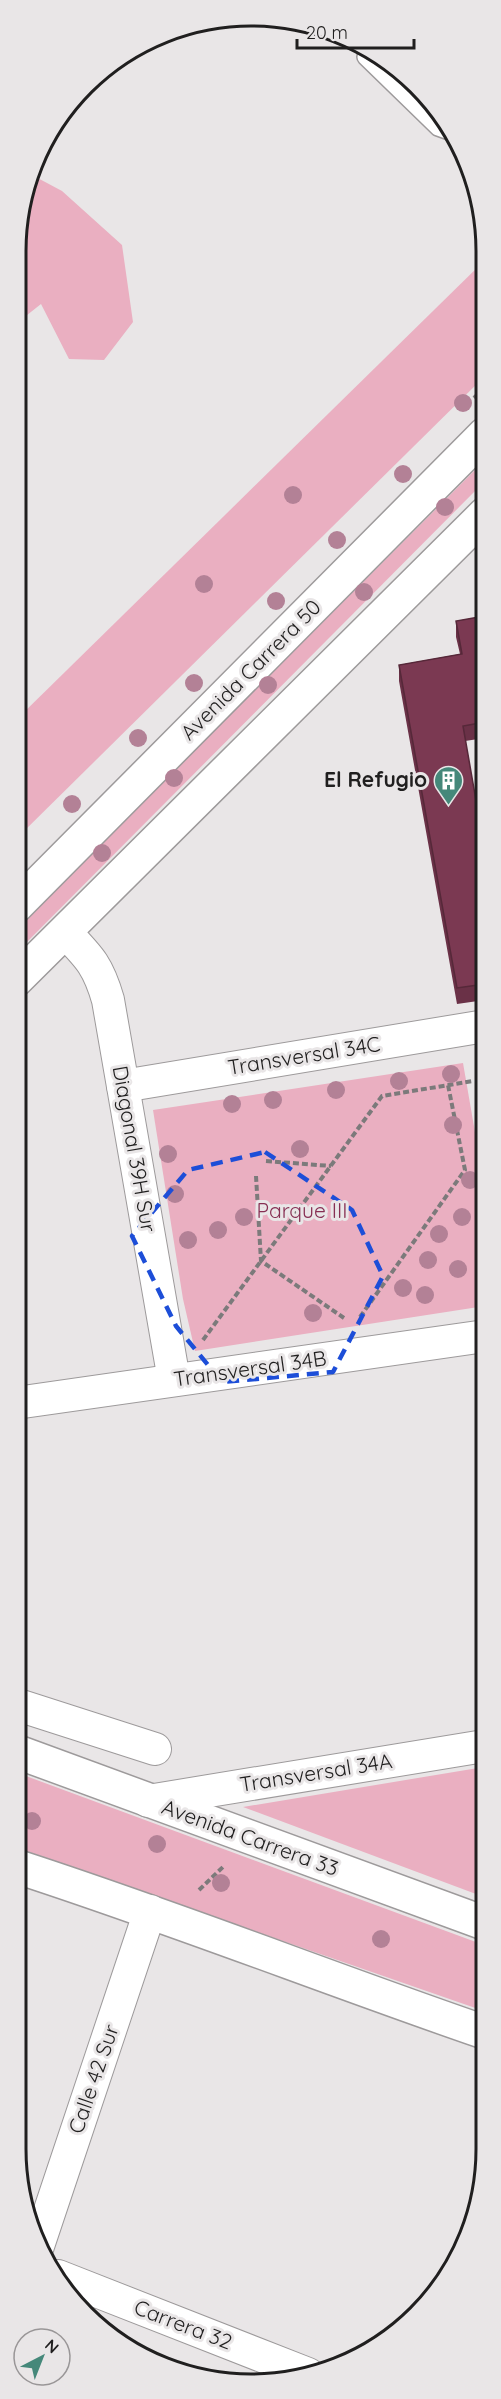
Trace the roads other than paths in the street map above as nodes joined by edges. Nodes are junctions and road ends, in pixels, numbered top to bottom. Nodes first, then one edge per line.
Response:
1 (365, 57) dead end
2 (440, 129) edge
3 (476, 443) edge
4 (476, 523) edge
5 (26, 896) edge
6 (65, 932) junction
7 (26, 970) edge
8 (476, 1027) edge
9 (123, 1086) junction
10 (476, 1337) edge
11 (174, 1380) junction
12 (26, 1402) edge
13 (26, 1708) edge
14 (476, 1747) edge
15 (155, 1749) dead end
16 (26, 1755) edge
17 (148, 1801) junction
18 (26, 1870) edge
19 (160, 1915) junction
20 (476, 1920) edge
21 (476, 2029) edge
22 (42, 2234) edge
23 (68, 2280) edge
24 (295, 2369) edge

1 - 2 lane
3 - 5 main road, Avenida Carrera 50
4 - 6 main road
6 - 7 main road
6 - 9 street, Diagonal 39H Sur
8 - 9 street, Transversal 34C
9 - 11 street, Diagonal 39H Sur
10 - 11 street, Transversal 34B
11 - 12 street, Transversal 34B
13 - 15 street
14 - 17 street, Transversal 34A
16 - 17 main road, Avenida Carrera 33
17 - 20 main road, Avenida Carrera 33
18 - 19 main road
19 - 21 main road
19 - 22 street, Calle 42 Sur
23 - 24 street, Carrera 32

